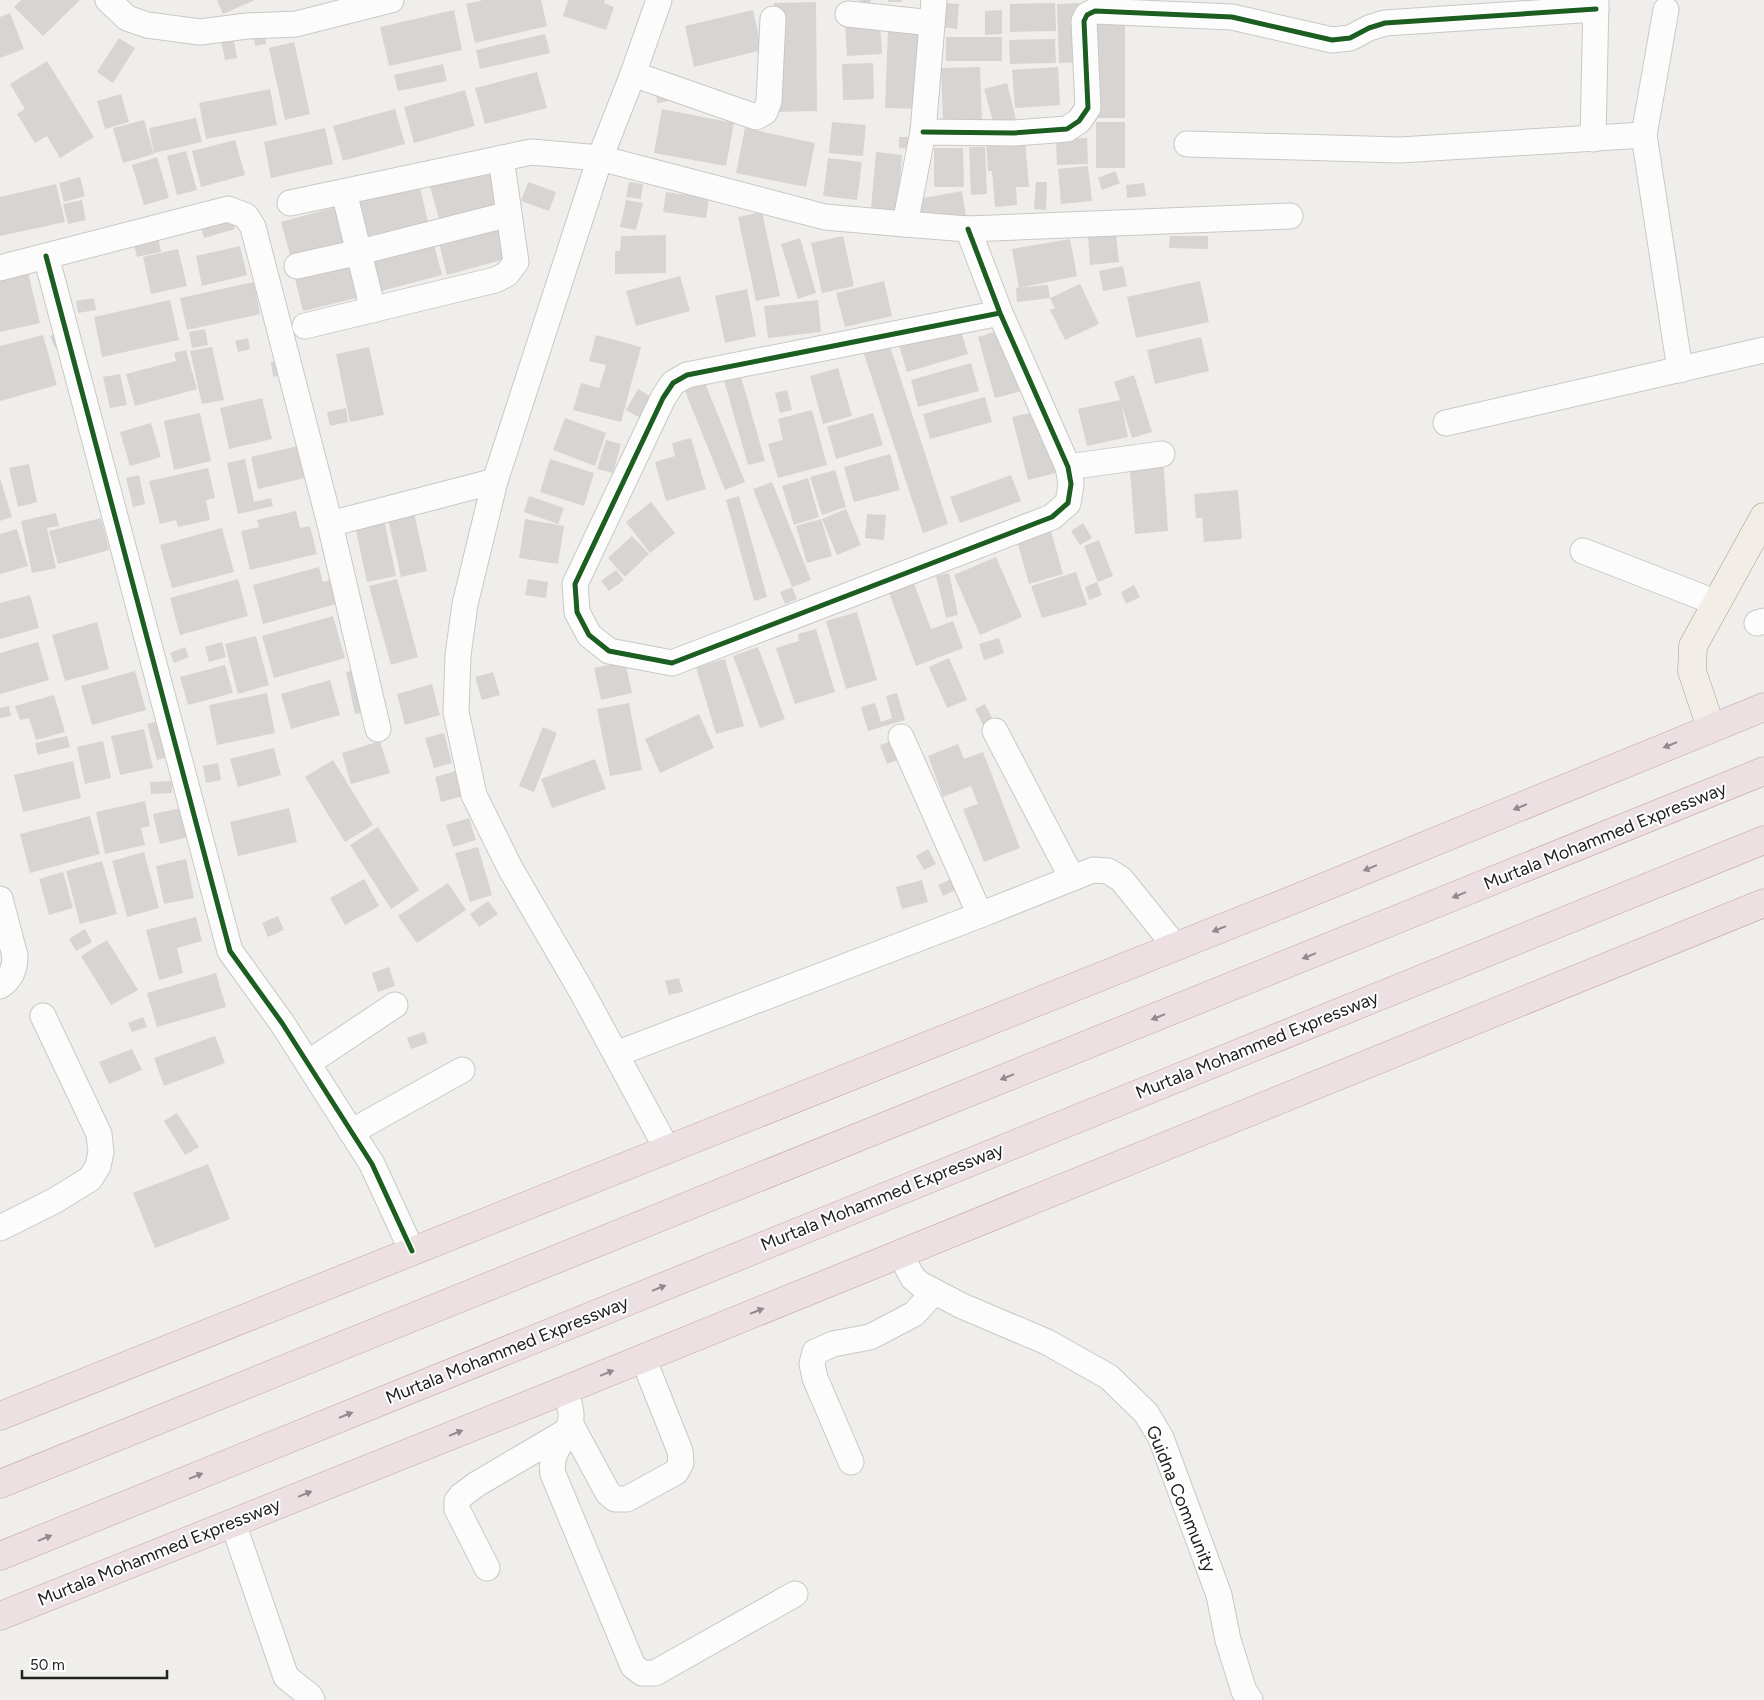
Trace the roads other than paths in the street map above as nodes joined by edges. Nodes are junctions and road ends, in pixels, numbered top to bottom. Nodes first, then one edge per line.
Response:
1 (108, 0) edge
2 (391, 0) edge
3 (659, 0) edge
4 (1596, 4) edge
5 (1093, 6) edge
6 (1666, 10) dead end
7 (933, 12) edge
8 (848, 14) dead end
9 (773, 19) dead end
10 (633, 74) junction
11 (923, 132) junction
12 (1644, 135) junction
13 (1593, 139) junction
14 (1187, 144) dead end
15 (501, 158) junction
16 (600, 158) junction
17 (344, 192) junction
18 (290, 203) dead end
19 (509, 214) junction
20 (1290, 216) dead end
21 (905, 224) junction
22 (968, 230) junction
23 (360, 252) junction
24 (46, 256) junction
25 (297, 266) dead end
26 (0, 268) edge
27 (373, 310) junction
28 (1000, 313) junction
29 (305, 326) dead end
30 (1764, 350) edge
31 (1680, 370) junction
32 (1446, 423) dead end
33 (1162, 454) dead end
34 (1068, 467) junction
35 (495, 482) junction
36 (1764, 517) edge
37 (330, 524) junction
38 (1583, 551) dead end
39 (1717, 603) junction
40 (1764, 707) edge
41 (1711, 728) junction
42 (378, 729) dead end
43 (995, 732) dead end
44 (901, 737) dead end
45 (1764, 772) edge
46 (1764, 840) edge
47 (1072, 878) junction
48 (0, 899) edge
49 (1764, 903) edge
50 (980, 915) junction
51 (1175, 946) junction
52 (0, 986) edge
53 (395, 1005) dead end
54 (43, 1016) dead end
55 (616, 1054) junction
56 (308, 1063) junction
57 (462, 1070) dead end
58 (351, 1132) junction
59 (667, 1149) junction
60 (0, 1228) edge
61 (412, 1251) junction
62 (900, 1254) junction
63 (934, 1292) junction
64 (643, 1358) junction
65 (565, 1390) junction
66 (0, 1416) edge
67 (569, 1427) junction
68 (851, 1462) dead end
69 (0, 1484) edge
70 (233, 1523) junction
71 (0, 1556) edge
72 (487, 1568) dead end
73 (795, 1594) dead end
74 (0, 1616) edge
75 (312, 1700) edge
76 (1250, 1700) edge

1 - 2 street
3 - 10 street
4 - 5 street
4 - 13 street
5 - 11 street
6 - 12 street
7 - 8 street
7 - 11 street
9 - 10 street
10 - 16 street
11 - 21 street
12 - 13 street
12 - 31 street
13 - 14 street
15 - 16 street
15 - 17 street
15 - 19 street
16 - 21 street
16 - 35 street
17 - 18 street
17 - 23 street
19 - 23 street
19 - 27 street
20 - 22 street
21 - 22 street
22 - 28 street
23 - 25 street
23 - 27 street
24 - 26 street
24 - 37 street
24 - 56 street
27 - 29 street
28 - 34 street
28 - 34 street
30 - 31 street
31 - 32 street
33 - 34 street
35 - 37 street
35 - 55 street
36 - 39 main road
37 - 42 street
38 - 39 street
39 - 41 main road
40 - 41 highway
41 -> 51 highway
43 - 47 street
44 - 50 street
45 -> 69 highway, Murtala Mohammed Expressway
71 -> 46 highway, Murtala Mohammed Expressway
47 - 50 street
47 - 51 street
48 - 52 street
49 - 62 highway, Murtala Mohammed Expressway
50 - 55 street
51 - 59 highway
53 - 56 street
54 - 60 street
55 - 59 street
56 - 58 street
57 - 58 street
58 - 61 street
59 - 61 highway
61 - 66 highway
62 - 63 street, Guidna Community
64 -> 62 highway, Murtala Mohammed Expressway
63 - 68 street
63 - 76 street, Guidna Community
65 -> 64 highway, Murtala Mohammed Expressway
64 - 67 street
65 - 67 street
70 -> 65 highway, Murtala Mohammed Expressway
67 - 72 street
67 - 73 street
70 - 74 highway, Murtala Mohammed Expressway
70 - 75 street

